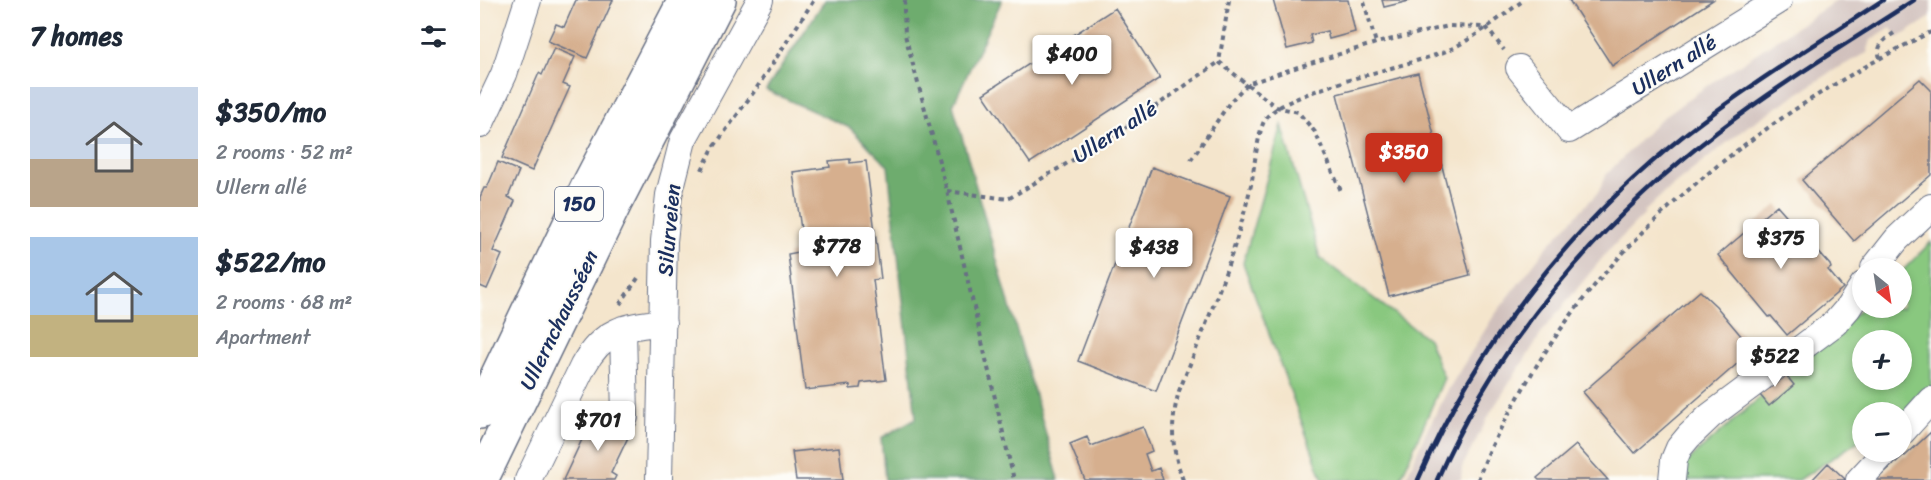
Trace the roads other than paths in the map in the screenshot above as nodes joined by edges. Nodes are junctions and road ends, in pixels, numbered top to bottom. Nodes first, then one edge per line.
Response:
1 (528, 0) edge
2 (685, 0) edge
3 (719, 0) edge
4 (760, 0) edge
5 (1779, 0) edge
6 (1519, 68) road end
7 (480, 125) edge
8 (1931, 207) edge
9 (1882, 258) edge
10 (1852, 302) edge
11 (663, 323) junction
12 (616, 332) junction
13 (1931, 400) edge
14 (480, 412) edge
15 (625, 417) dead end
16 (1912, 421) edge
17 (1875, 462) edge
18 (481, 480) edge
19 (528, 480) edge
20 (659, 480) edge
21 (1672, 480) edge
22 (1859, 480) edge

1 - 7 street
2 - 14 highway, Ullernchausséen / 150
3 - 18 highway, Ullernchausséen / 150
4 - 11 street, Silurveien
5 - 6 street, Ullern allé
8 - 9 street
10 - 21 street
11 - 12 street
11 - 20 street, Silurveien
12 - 15 street
12 - 19 street
13 - 16 street
17 - 22 street

